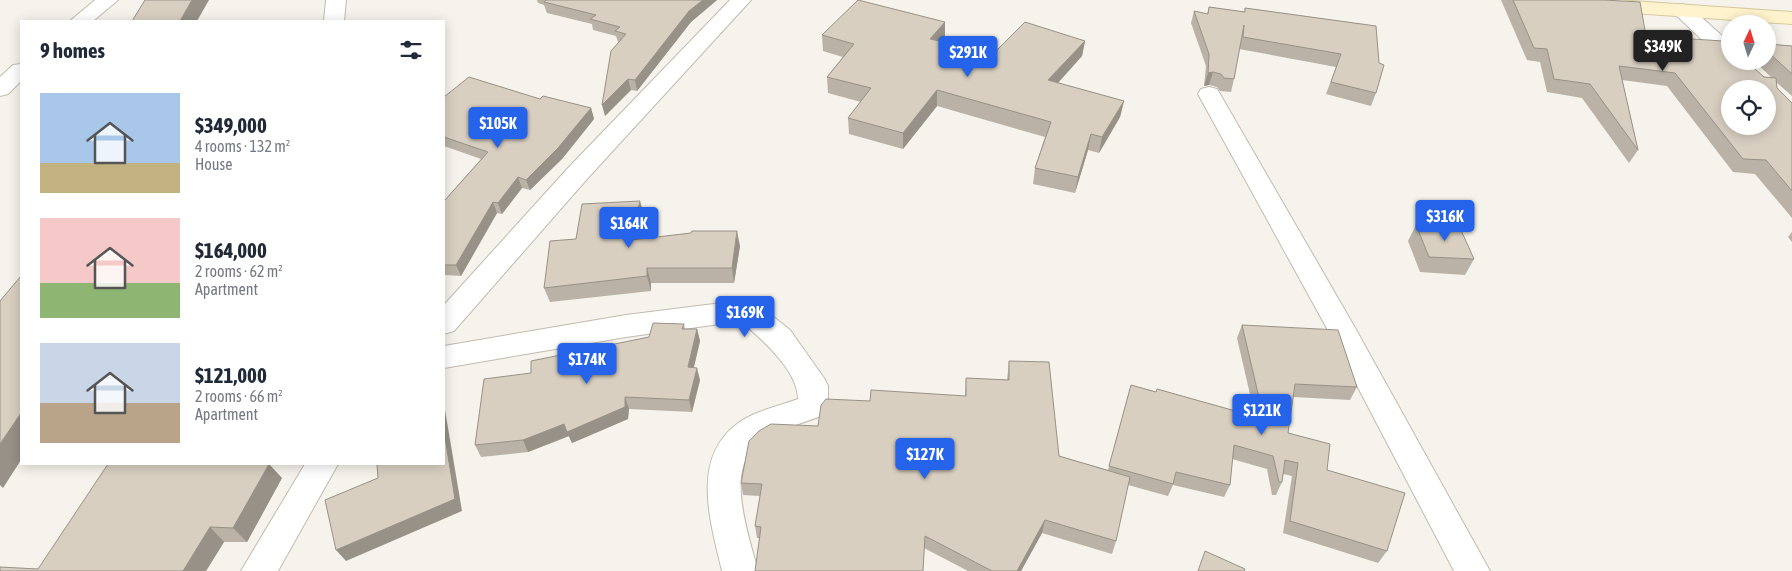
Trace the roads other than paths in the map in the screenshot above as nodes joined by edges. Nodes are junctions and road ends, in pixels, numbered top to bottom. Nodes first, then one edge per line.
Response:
1 (108, 0) edge
2 (336, 0) edge
3 (741, 0) edge
4 (1584, 4) edge
5 (1682, 10) junction
6 (1792, 18) edge
7 (81, 20) edge
8 (334, 20) edge
9 (1721, 46) edge
10 (20, 71) edge
11 (0, 90) edge
12 (1210, 94) dead end
13 (445, 322) edge
14 (445, 357) edge
15 (321, 465) edge
16 (259, 571) edge
17 (740, 571) edge
18 (1472, 571) edge

1 - 7 street
2 - 8 street
3 - 13 street
4 - 5 main road
5 - 6 main road
5 - 9 street
10 - 11 street
12 - 18 street
14 - 17 street
15 - 16 street

